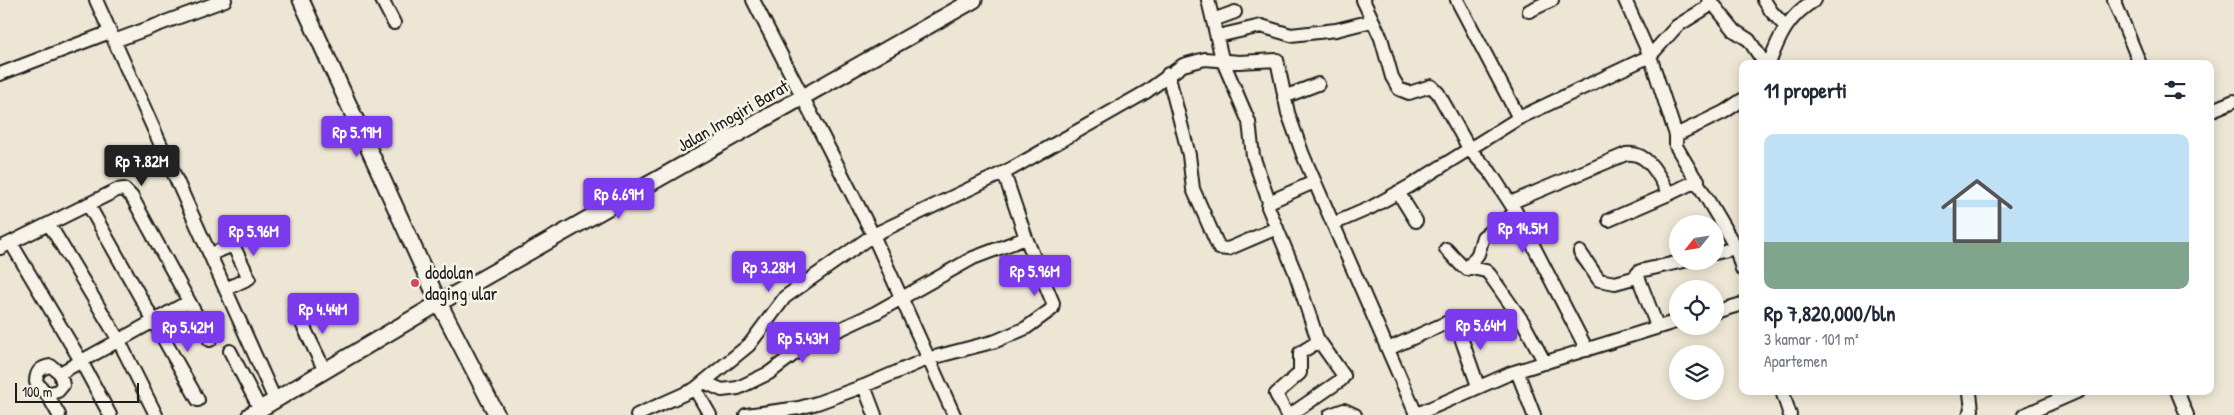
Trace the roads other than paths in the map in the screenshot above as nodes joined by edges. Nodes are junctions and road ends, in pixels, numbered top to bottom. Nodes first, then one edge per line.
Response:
1 (96, 0) edge
2 (225, 0) edge
3 (300, 0) edge
4 (382, 0) edge
5 (753, 0) edge
6 (974, 0) edge
7 (1208, 0) edge
8 (1363, 0) edge
9 (1457, 0) edge
10 (1552, 0) edge
11 (1625, 0) edge
12 (1709, 0) edge
13 (1764, 0) edge
14 (1815, 0) edge
15 (2114, 0) edge
16 (1529, 10) dead end
17 (1235, 12) dead end
18 (1213, 20) junction
19 (1372, 21) junction
20 (394, 23) dead end
21 (1785, 26) junction
22 (1218, 36) junction
23 (112, 37) junction
24 (1650, 56) junction
25 (1222, 59) junction
26 (1762, 60) edge
27 (1771, 60) edge
28 (2138, 60) edge
29 (0, 74) edge
30 (1168, 74) junction
31 (1318, 84) dead end
32 (800, 92) junction
33 (1284, 97) junction
34 (2234, 101) edge
35 (1739, 102) edge
36 (2214, 109) edge
37 (1519, 118) junction
38 (1676, 135) junction
39 (1470, 150) junction
40 (1004, 173) junction
41 (1698, 180) junction
42 (1314, 182) junction
43 (1398, 192) junction
44 (1669, 194) junction
45 (1269, 202) junction
46 (88, 204) junction
47 (1513, 207) junction
48 (1609, 220) dead end
49 (1416, 221) dead end
50 (49, 224) junction
51 (1333, 224) junction
52 (1277, 228) junction
53 (873, 235) junction
54 (1026, 238) junction
55 (6, 246) edge
56 (1736, 248) junction
57 (1446, 249) dead end
58 (1724, 251) edge
59 (1580, 252) dead end
60 (211, 254) junction
61 (1739, 259) edge
62 (1669, 264) edge
63 (1467, 269) junction
64 (1637, 277) junction
65 (226, 289) junction
66 (901, 299) junction
67 (188, 302) junction
68 (439, 303) junction
69 (1739, 305) edge
70 (1724, 309) edge
71 (296, 310) dead end
72 (153, 320) junction
73 (1669, 323) edge
74 (1656, 326) junction
75 (118, 340) junction
76 (210, 340) dead end
77 (1319, 341) junction
78 (1388, 349) junction
79 (1587, 350) junction
80 (230, 351) dead end
81 (927, 359) junction
82 (81, 361) junction
83 (1544, 363) junction
84 (325, 371) junction
85 (1516, 371) junction
86 (60, 373) junction
87 (700, 385) junction
88 (864, 386) junction
89 (1478, 386) junction
90 (47, 394) junction
91 (1783, 395) edge
92 (1970, 395) edge
93 (2070, 395) edge
94 (2179, 395) edge
95 (198, 400) dead end
96 (275, 400) junction
97 (255, 412) edge
98 (59, 415) edge
99 (110, 415) edge
100 (156, 415) edge
101 (497, 415) edge
102 (638, 415) edge
103 (710, 415) edge
104 (746, 415) edge
105 (875, 415) edge
106 (954, 415) edge
107 (1289, 415) edge
108 (1330, 415) edge
109 (1355, 415) edge
110 (1415, 415) edge
111 (1534, 415) edge
112 (1790, 415) edge
113 (1969, 415) edge
114 (2024, 415) edge
115 (2187, 415) edge

1 - 23 street
2 - 23 street
3 - 68 main road
4 - 20 street
5 - 32 street
6 - 32 main road, Jalan Imogiri Barat
7 - 18 street
8 - 19 street
9 - 37 street
10 - 16 street
11 - 24 street
12 - 24 street
12 - 26 street
13 - 21 street
14 - 21 street
15 - 28 street
17 - 18 street
18 - 22 street
19 - 22 street
19 - 39 street
21 - 27 street
22 - 25 street
23 - 29 street
23 - 60 street
24 - 37 street
24 - 38 street
25 - 30 street
25 - 33 street
25 - 45 street
30 - 40 street
30 - 52 street
31 - 33 street
32 - 53 street
32 - 68 main road, Jalan Imogiri Barat
33 - 42 street
34 - 36 street
35 - 38 street
37 - 39 street
38 - 41 street
39 - 43 street
39 - 47 street
40 - 53 street
40 - 54 street
41 - 44 street
41 - 56 street
42 - 45 street
42 - 51 street
43 - 49 street
43 - 51 street
44 - 47 street
44 - 48 street
45 - 52 street
46 - 50 street
46 - 67 street
46 - 72 street
47 - 63 street
47 - 79 street
50 - 55 street
50 - 75 street
51 - 78 street
52 - 77 street
53 - 66 street
53 - 87 street
54 - 66 street
54 - 81 street
55 - 82 street
56 - 58 street
56 - 61 street
57 - 63 street
59 - 64 street
60 - 65 street
60 - 65 street
62 - 64 street
63 - 83 street
64 - 74 street
65 - 96 street
66 - 81 street
66 - 87 street
67 - 72 street
67 - 76 street
68 - 84 main road, Jalan Imogiri Barat
68 - 101 main road
69 - 70 street
71 - 84 street
72 - 75 street
72 - 95 street
73 - 74 street
74 - 79 street
75 - 82 street
75 - 100 street
77 - 107 street
77 - 107 street
78 - 89 street
78 - 110 street
79 - 83 street
80 - 97 street
81 - 88 street
81 - 106 street
82 - 86 street
82 - 99 street
83 - 85 street
84 - 96 main road, Jalan Imogiri Barat
85 - 89 street
85 - 111 street
86 - 90 street
86 - 90 street
87 - 102 street
87 - 103 street
88 - 104 street
88 - 105 street
89 - 110 street
90 - 98 street
91 - 112 street
92 - 113 street
93 - 114 street
94 - 115 street
96 - 97 main road, Jalan Imogiri Barat
108 - 109 street

